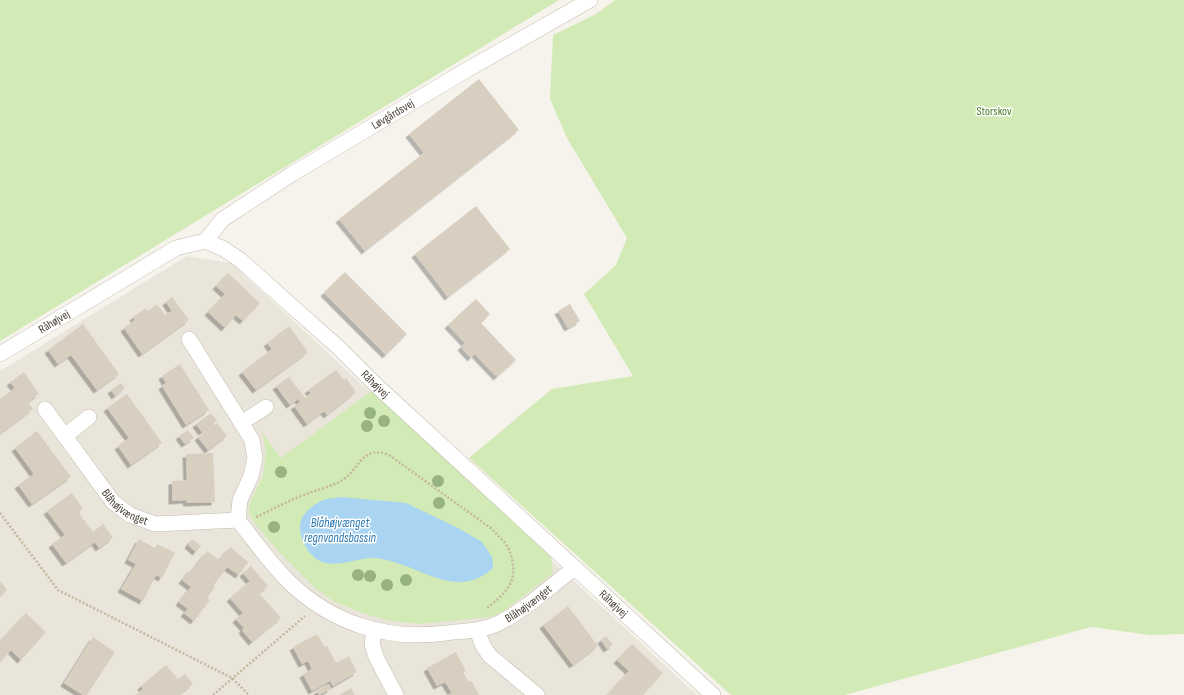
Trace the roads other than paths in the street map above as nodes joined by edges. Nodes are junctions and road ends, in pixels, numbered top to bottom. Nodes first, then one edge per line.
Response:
1 (590, 0) edge
2 (205, 241) junction
3 (189, 339) dead end
4 (0, 354) edge
5 (266, 407) dead end
6 (45, 409) dead end
7 (89, 417) dead end
8 (241, 423) junction
9 (65, 436) junction
10 (238, 520) junction
11 (575, 568) junction
12 (374, 630) junction
13 (477, 630) junction
14 (396, 695) edge
15 (536, 695) edge
16 (713, 695) edge

1 - 2 street, Løvgårdsvej
2 - 4 street, Råhøjvej
2 - 11 street, Råhøjvej
3 - 8 street
5 - 8 street
6 - 9 street, Blåhøjvænget
7 - 9 street
8 - 10 street
9 - 10 street, Blåhøjvænget
10 - 12 street, Blåhøjvænget
11 - 13 street, Blåhøjvænget
11 - 16 street, Råhøjvej
12 - 13 street, Blåhøjvænget
12 - 14 street
13 - 15 street

